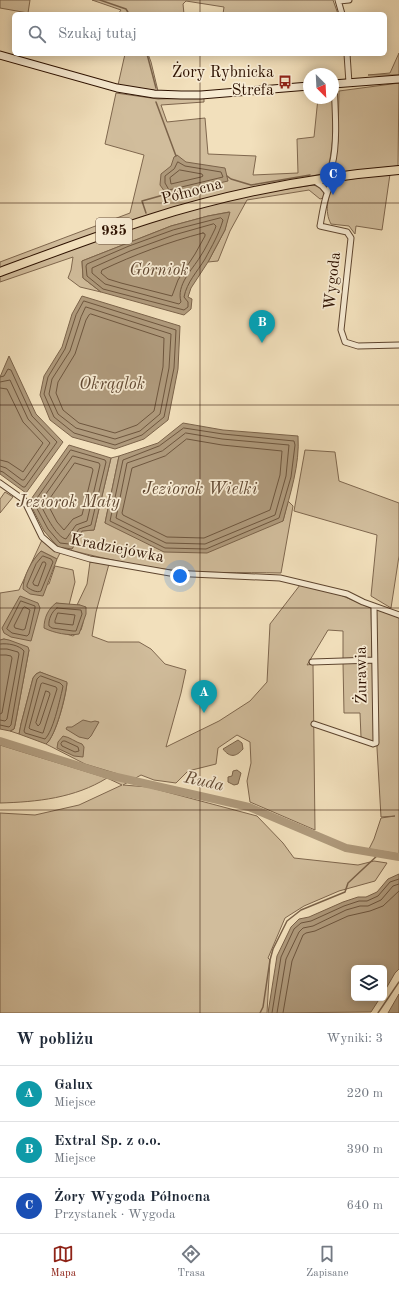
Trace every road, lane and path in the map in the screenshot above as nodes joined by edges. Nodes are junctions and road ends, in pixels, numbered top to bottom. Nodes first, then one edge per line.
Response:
1 (349, 0) edge
2 (338, 1) edge
3 (341, 12) edge
4 (0, 55) edge
5 (347, 56) edge
6 (399, 79) edge
7 (349, 83) junction
8 (339, 84) edge
9 (303, 86) edge
10 (334, 104) edge
11 (332, 165) junction
12 (399, 170) edge
13 (339, 176) junction
14 (325, 178) junction
15 (314, 180) junction
16 (327, 192) junction
17 (0, 272) edge
18 (399, 346) edge
19 (0, 483) edge
20 (374, 606) junction
21 (399, 615) edge
22 (374, 660) junction
23 (312, 662) dead end
24 (314, 724) dead end

1 - 2 street
2 - 3 street
4 - 9 street
5 - 7 street
6 - 7 street
7 - 8 street
10 - 11 street
11 - 13 street
11 - 14 street
12 - 13 main road, Północna / 935
13 - 14 main road, Północna / 935
13 - 16 street, Wygoda
14 - 15 main road, Północna / 935
15 - 16 street
15 - 17 main road, Północna / 935
16 - 18 street, Wygoda
19 - 20 street, Kradziejówka
20 - 21 street, Kradziejówka
20 - 22 street, Żurawia
22 - 23 street
22 - 24 street, Żurawia

